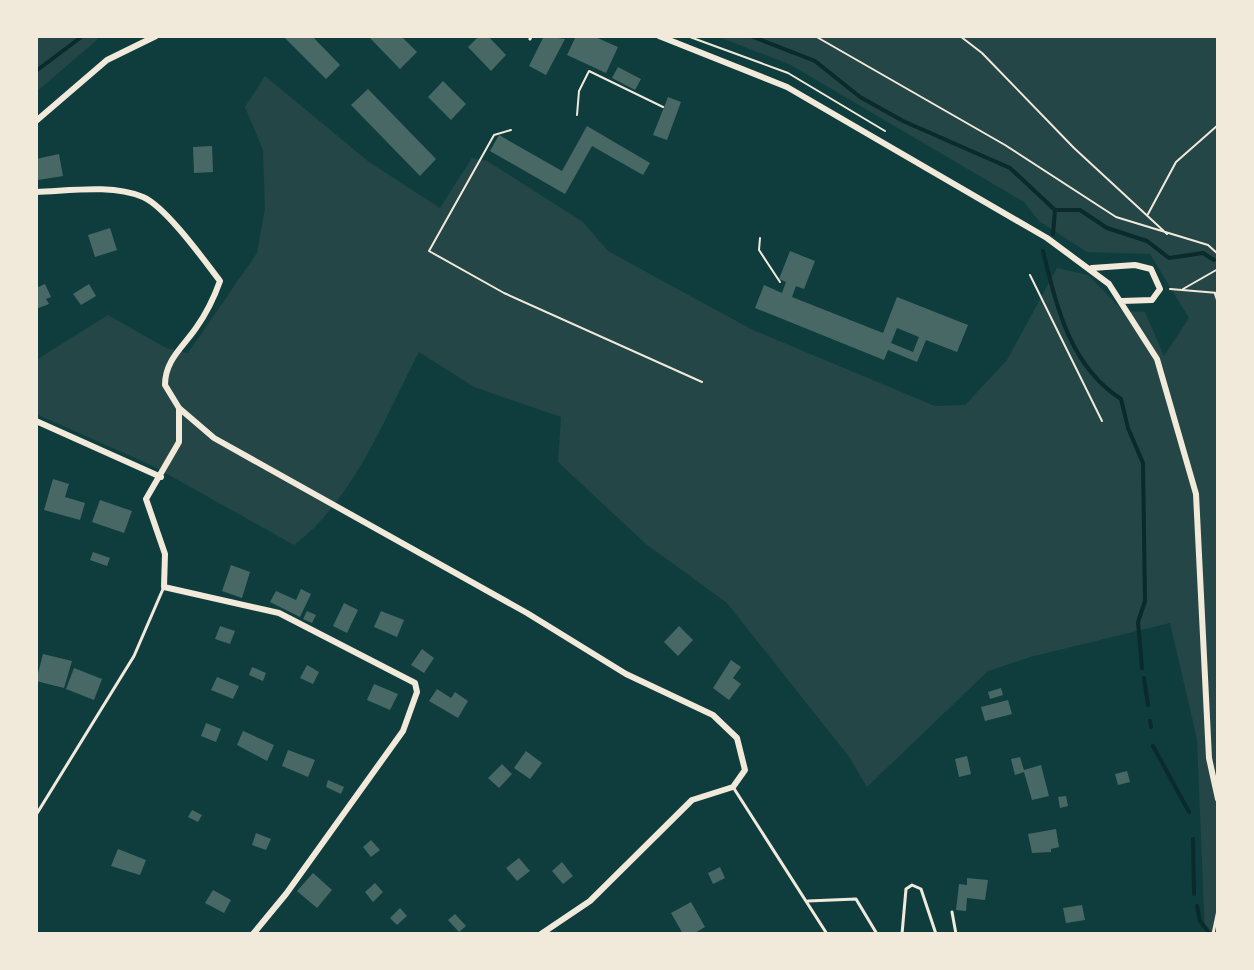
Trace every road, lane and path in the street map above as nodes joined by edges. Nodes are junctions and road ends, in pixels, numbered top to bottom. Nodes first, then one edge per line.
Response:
1 (156, 36) edge
2 (659, 36) edge
3 (815, 36) edge
4 (960, 36) edge
5 (663, 107) dead end
6 (577, 115) dead end
7 (36, 121) edge
8 (1218, 125) edge
9 (511, 130) dead end
10 (36, 192) edge
11 (1147, 214) junction
12 (1169, 236) junction
13 (760, 238) dead end
14 (1218, 254) edge
15 (1092, 268) junction
16 (1218, 269) edge
17 (1030, 275) dead end
18 (780, 282) dead end
19 (1160, 289) junction
20 (1182, 290) junction
21 (1217, 293) edge
22 (1122, 301) junction
23 (1218, 303) edge
24 (702, 382) dead end
25 (179, 408) junction
26 (36, 421) edge
27 (1102, 421) dead end
28 (161, 477) junction
29 (164, 587) junction
30 (733, 787) junction
31 (1218, 799) edge
32 (36, 815) edge
33 (808, 901) junction
34 (1218, 910) edge
35 (952, 912) dead end
36 (253, 934) edge
37 (541, 934) edge
38 (827, 934) edge
39 (877, 934) edge
40 (902, 934) edge
41 (936, 934) edge
42 (956, 934) edge
43 (1213, 934) edge

1 - 7 street
2 - 15 street
3 - 12 path
4 - 11 path
5 - 6 path
8 - 11 path
9 - 24 path
10 - 25 street
11 - 12 path
12 - 14 path
13 - 18 path
15 - 19 street
15 - 22 street
16 - 20 path
17 - 27 path
19 - 20 path
19 - 22 street
20 - 21 path
21 - 23 path
22 - 31 street
25 - 28 street
25 - 30 street
26 - 28 street
28 - 29 street
29 - 32 lane
29 - 36 street
30 - 33 lane
30 - 37 street
33 - 38 lane
33 - 39 lane
34 - 43 lane
35 - 42 lane
40 - 41 lane

